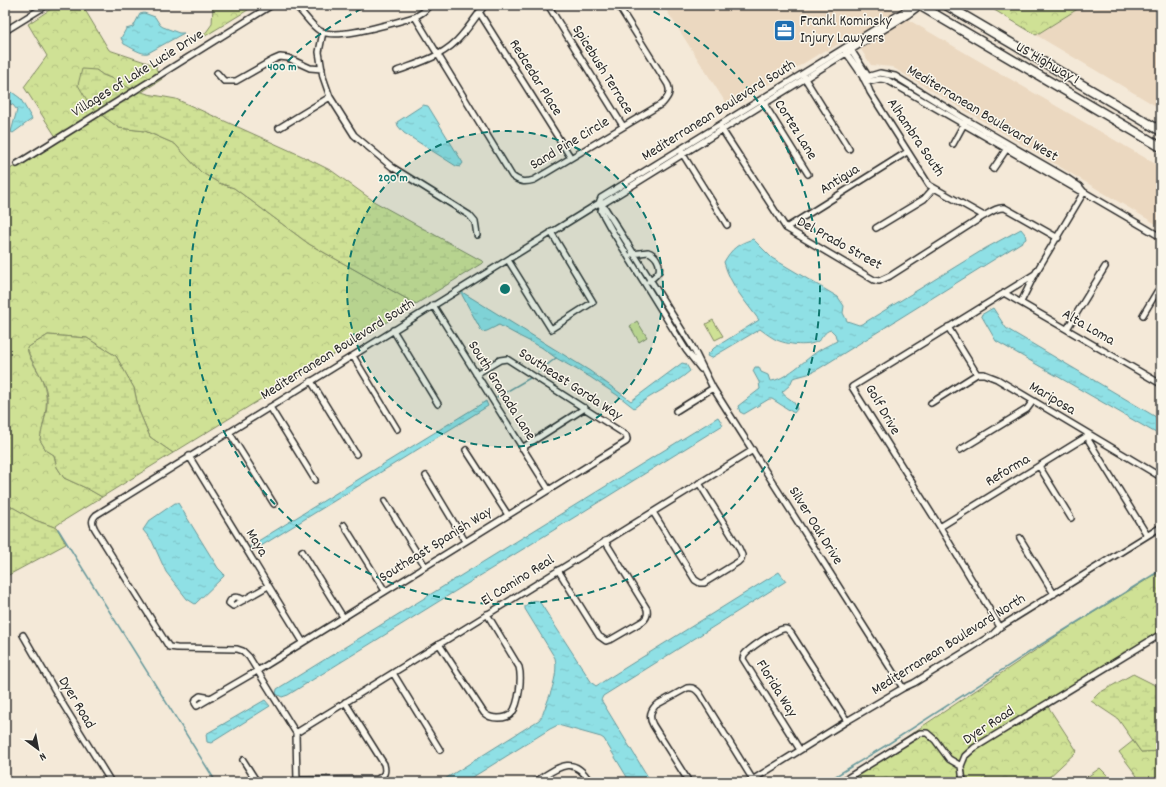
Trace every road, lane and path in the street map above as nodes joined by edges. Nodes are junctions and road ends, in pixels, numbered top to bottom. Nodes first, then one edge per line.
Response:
1 (46, 5) edge
2 (272, 5) edge
3 (294, 5) edge
4 (430, 5) edge
5 (485, 5) edge
6 (548, 5) edge
7 (618, 5) edge
8 (918, 5) edge
9 (946, 5) edge
10 (479, 12) junction
11 (415, 17) junction
12 (6, 29) edge
13 (323, 32) junction
14 (847, 49) junction
15 (438, 56) junction
16 (322, 69) junction
17 (397, 71) dead end
18 (217, 73) dead end
19 (803, 76) junction
20 (866, 79) junction
21 (330, 97) junction
22 (762, 102) junction
23 (965, 122) junction
24 (623, 126) junction
25 (721, 127) junction
26 (279, 128) dead end
27 (1161, 131) edge
28 (952, 144) dead end
29 (1008, 147) junction
30 (1161, 147) edge
31 (849, 149) dead end
32 (681, 152) junction
33 (907, 152) junction
34 (571, 158) junction
35 (16, 164) dead end
36 (993, 169) dead end
37 (808, 174) dead end
38 (934, 188) junction
39 (1084, 192) junction
40 (600, 205) junction
41 (984, 216) junction
42 (727, 225) dead end
43 (786, 228) junction
44 (876, 228) dead end
45 (551, 232) junction
46 (477, 235) dead end
47 (1161, 237) edge
48 (1058, 238) junction
49 (631, 255) junction
50 (508, 260) junction
51 (1105, 267) dead end
52 (1035, 274) junction
53 (651, 280) junction
54 (645, 283) junction
55 (1161, 285) edge
56 (1004, 293) junction
57 (1021, 302) junction
58 (433, 305) junction
59 (1143, 314) dead end
60 (948, 327) junction
61 (1067, 329) junction
62 (393, 330) junction
63 (353, 356) junction
64 (476, 374) junction
65 (977, 374) junction
66 (707, 377) junction
67 (310, 381) junction
68 (1161, 384) edge
69 (713, 388) junction
70 (1033, 401) junction
71 (930, 403) dead end
72 (438, 404) dead end
73 (270, 407) junction
74 (585, 408) junction
75 (676, 411) dead end
76 (397, 429) dead end
77 (229, 432) junction
78 (1089, 435) junction
79 (630, 438) joint
80 (522, 448) junction
81 (466, 450) dead end
82 (753, 450) junction
83 (960, 450) dead end
84 (356, 454) dead end
85 (189, 456) junction
86 (1039, 466) junction
87 (426, 476) dead end
88 (1161, 477) edge
89 (315, 480) dead end
90 (699, 483) junction
91 (549, 490) junction
92 (385, 501) dead end
93 (274, 504) dead end
94 (652, 512) junction
95 (508, 515) junction
96 (1071, 518) dead end
97 (344, 525) dead end
98 (940, 527) junction
99 (1161, 527) edge
100 (1147, 535) junction
101 (1020, 538) dead end
102 (466, 541) junction
103 (606, 542) junction
104 (302, 551) dead end
105 (425, 566) junction
106 (558, 570) junction
107 (268, 586) junction
108 (385, 591) junction
109 (1054, 594) junction
110 (244, 600) dead end
111 (486, 614) junction
112 (343, 617) junction
113 (1000, 627) junction
114 (23, 634) dead end
115 (1161, 634) edge
116 (303, 642) junction
117 (439, 644) junction
118 (257, 671) junction
119 (392, 673) junction
120 (903, 688) junction
121 (210, 698) dead end
122 (345, 702) junction
123 (847, 721) junction
124 (296, 733) junction
125 (440, 750) dead end
126 (800, 750) junction
127 (243, 760) dead end
128 (961, 766) junction
129 (297, 781) edge
130 (751, 781) edge
131 (111, 782) edge
132 (257, 782) edge
133 (534, 782) edge
134 (590, 782) edge
135 (689, 782) edge
136 (841, 782) edge
137 (963, 782) edge

1 - 12 street
2 - 35 street, Villages of Lake Lucie Drive
3 - 13 street
4 - 11 street
5 - 10 street
6 - 24 street, Spicebush Terrace
7 - 24 street, Sand Pine Circle
8 - 14 street, Mediterranean Boulevard South
8 - 30 main road, US Highway 1
9 - 27 main road, US Highway 1
10 - 15 street
10 - 34 street, Redcedar Place
11 - 13 street
11 - 15 street, Sand Pine Circle
13 - 16 street
14 - 19 street, Mediterranean Boulevard South
14 - 20 street, Alhambra South
15 - 17 street
15 - 34 street, Sand Pine Circle
16 - 18 street
16 - 21 street
19 - 22 street, Mediterranean Boulevard South
19 - 31 street
20 - 23 street, Mediterranean Boulevard West
20 - 33 street, Alhambra South
21 - 26 street
21 - 46 street
22 - 25 street, Mediterranean Boulevard South
22 - 37 street, Cortez Lane
23 - 28 street
23 - 29 street, Mediterranean Boulevard West
24 - 34 street, Sand Pine Circle
25 - 32 street, Mediterranean Boulevard South
25 - 43 street, Del Prado Street
29 - 36 street
29 - 39 street, Mediterranean Boulevard West
32 - 40 street, Mediterranean Boulevard South
32 - 42 street
33 - 38 street, Alhambra South
33 - 43 street, Antigua
38 - 41 street, Alhambra South
38 - 44 street
39 - 47 street, Mediterranean Boulevard West
39 - 48 street, Golf Drive
40 - 45 street, Mediterranean Boulevard South
40 - 49 street, Silver Oak Drive
41 - 43 street, Del Prado Street
41 - 48 street
45 - 50 street, Mediterranean Boulevard South
45 - 50 street
48 - 52 street, Golf Drive
49 - 53 street, Silver Oak Drive
49 - 53 street
49 - 54 street, Silver Oak Drive
50 - 58 street, Mediterranean Boulevard South
51 - 61 street
52 - 56 street, Golf Drive
52 - 57 street, Golf Drive
53 - 54 street
53 - 66 street, Silver Oak Drive
54 - 66 street, Silver Oak Drive
55 - 59 street
56 - 57 street, Alta Loma
56 - 60 street, Golf Drive
57 - 61 street, Alta Loma
58 - 62 street, Mediterranean Boulevard South
58 - 64 street, South Granada Lane
60 - 65 street
60 - 98 street, Golf Drive
61 - 68 street, Alta Loma
62 - 63 street, Mediterranean Boulevard South
62 - 72 street
63 - 67 street, Mediterranean Boulevard South
63 - 76 street
64 - 74 street, Southeast Gorda Way
64 - 80 street, South Granada Lane
65 - 70 street, Mariposa
65 - 71 street
66 - 69 street, Silver Oak Drive
67 - 73 street, Mediterranean Boulevard South
67 - 84 street
69 - 75 street
69 - 82 street, Silver Oak Drive
70 - 78 street, Mariposa
70 - 83 street
73 - 77 street, Mediterranean Boulevard South
73 - 89 street
74 - 79 street, Southeast Gorda Way
74 - 80 street
77 - 85 street, Mediterranean Boulevard South
77 - 93 street
78 - 86 street, Reforma
78 - 88 street, Mariposa
78 - 100 street
79 - 91 street, Southeast Spanish Way
80 - 91 street, South Granada Lane
81 - 95 street
82 - 90 street, El Camino Real
82 - 120 street, Silver Oak Drive
85 - 107 street, Maya
85 - 118 street, Mediterranean Boulevard South
86 - 96 street
86 - 98 street, Reforma
87 - 102 street
90 - 94 street, El Camino Real
90 - 94 street
91 - 95 street, Southeast Spanish Way
92 - 105 street
94 - 103 street, El Camino Real
95 - 102 street, Southeast Spanish Way
97 - 108 street
98 - 113 street, Golf Drive
99 - 100 street, Mediterranean Boulevard North
100 - 109 street, Mediterranean Boulevard North
101 - 109 street
102 - 105 street, Southeast Spanish Way
103 - 106 street, El Camino Real
103 - 106 street
104 - 112 street
105 - 108 street, Southeast Spanish Way
106 - 111 street, El Camino Real
107 - 110 street
107 - 116 street, Maya
108 - 112 street, Southeast Spanish Way
109 - 113 street, Mediterranean Boulevard North
111 - 117 street, El Camino Real
111 - 117 street
112 - 116 street, Southeast Spanish Way
113 - 120 street, Mediterranean Boulevard North
114 - 131 street, Dyer Road
115 - 128 street, Dyer Road
116 - 118 street, Southeast Spanish Way
117 - 119 street, El Camino Real
118 - 121 street, Southeast Spanish Way
118 - 124 street
119 - 122 street, El Camino Real
119 - 125 street
120 - 123 street, Mediterranean Boulevard North
122 - 124 street, El Camino Real
122 - 129 street
123 - 126 street, Mediterranean Boulevard North
123 - 126 street, Florida Way
124 - 129 street
126 - 130 street, Mediterranean Boulevard North
127 - 132 street
128 - 136 street, Dyer Road
128 - 137 street
130 - 135 street
133 - 134 street

